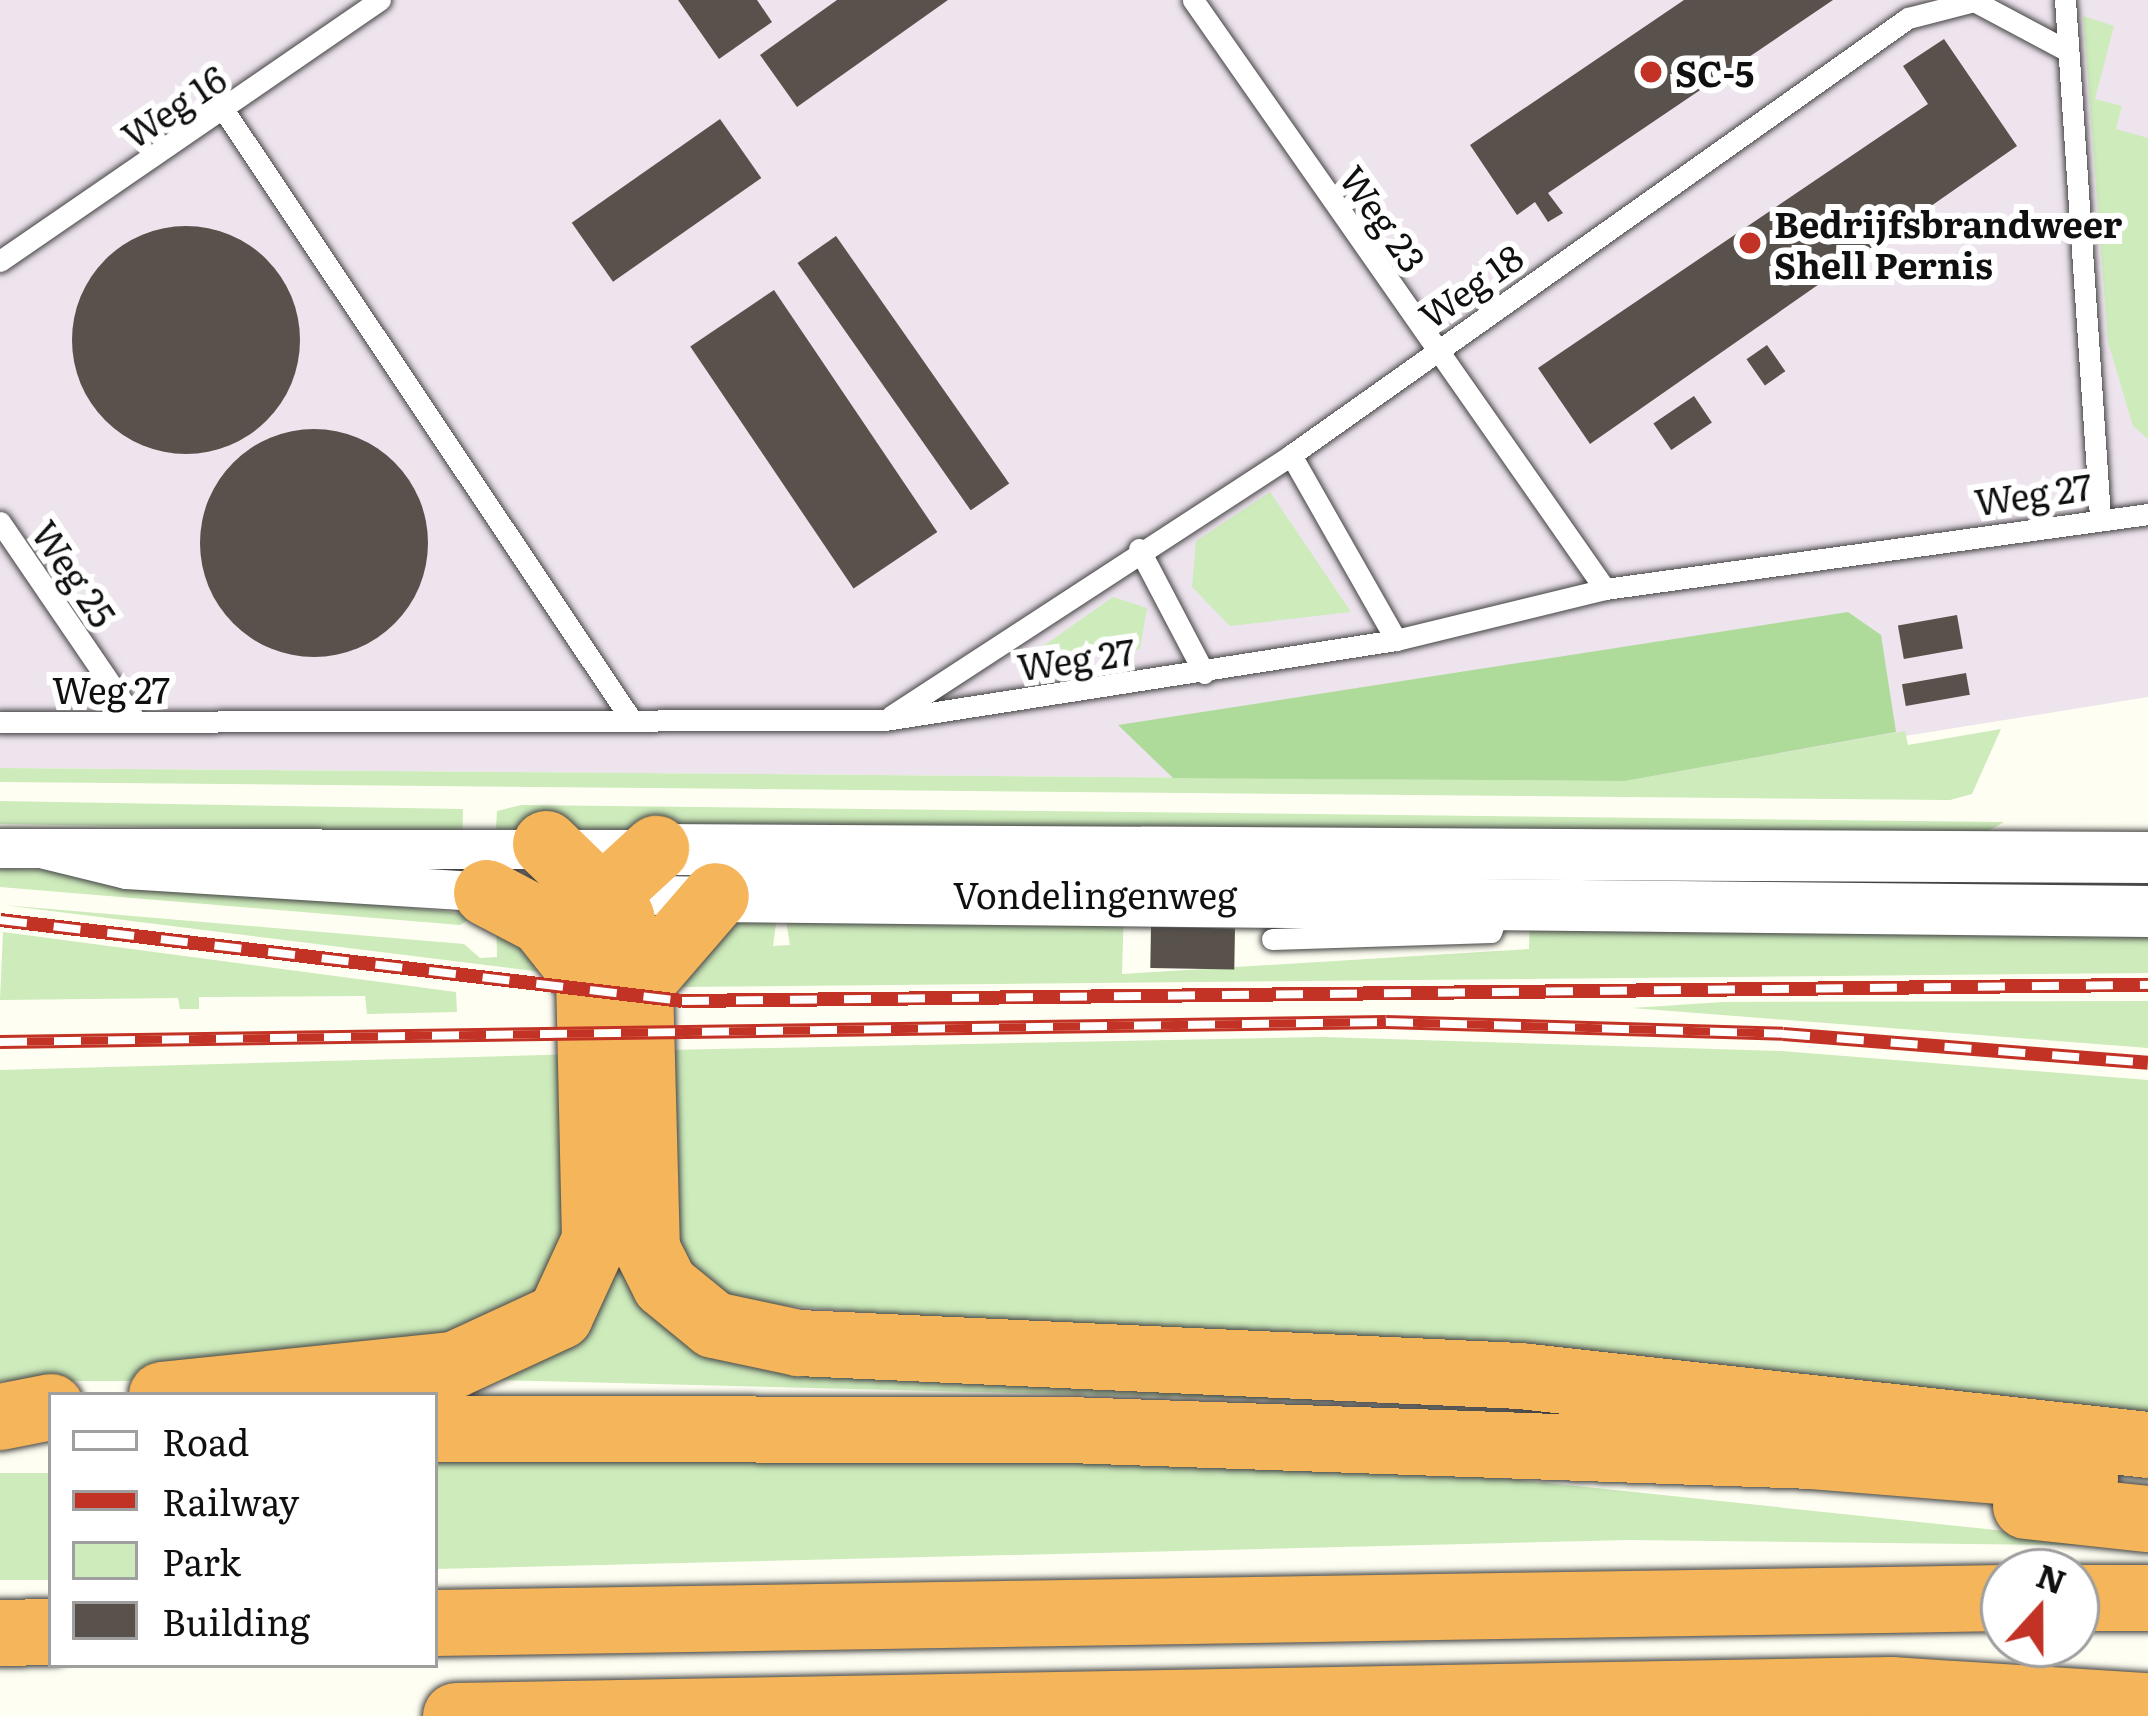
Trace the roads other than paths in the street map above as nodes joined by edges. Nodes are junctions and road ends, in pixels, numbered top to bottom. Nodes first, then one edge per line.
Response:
1 (380, 0) edge
2 (1193, 0) edge
3 (2065, 0) edge
4 (2062, 48) junction
5 (225, 112) junction
6 (0, 261) edge
7 (1436, 350) junction
8 (1291, 454) junction
9 (2148, 514) edge
10 (2100, 516) junction
11 (0, 522) edge
12 (1139, 549) junction
13 (1605, 590) junction
14 (1396, 640) junction
15 (1204, 673) junction
16 (886, 720) junction
17 (632, 721) junction
18 (0, 722) edge
19 (136, 722) junction
20 (546, 844) junction
21 (0, 848) edge
22 (45, 849) junction
23 (656, 850) junction
24 (2148, 857) edge
25 (1504, 874) junction
26 (2148, 886) edge
27 (487, 893) junction
28 (608, 894) junction
29 (716, 896) junction
30 (1717, 904) junction
31 (2148, 911) edge
32 (1272, 939) dead end
33 (615, 982) junction
34 (191, 1392) edge
35 (438, 1429) edge
36 (1409, 1443) junction
37 (2148, 1444) edge
38 (2148, 1484) edge
39 (2148, 1519) edge
40 (1980, 1598) edge
41 (2100, 1598) edge
42 (2148, 1598) edge
43 (438, 1623) edge
44 (48, 1632) edge
45 (0, 1634) edge
46 (1174, 1700) junction
47 (2148, 1706) edge
48 (456, 1716) edge
49 (1057, 1716) edge

1 - 5 lane, Weg 16
2 - 7 lane, Weg 23
3 - 4 lane
4 - 7 lane, Weg 18
4 - 10 lane
5 - 6 lane, Weg 16
5 - 17 lane
7 - 8 lane, Weg 18
7 - 13 lane, Weg 23
8 - 12 lane, Weg 18
8 - 14 lane
9 - 10 lane, Weg 27
10 - 13 lane, Weg 27
11 - 19 lane, Weg 25
12 - 15 lane
12 - 16 lane, Weg 18
13 - 14 lane, Weg 27
14 - 15 lane, Weg 27
15 - 16 lane, Weg 27
16 - 17 lane, Weg 27
17 - 19 lane, Weg 27
18 - 19 lane, Weg 27
20 - 22 street, Vondelingenweg
20 - 23 street, Vondelingenweg
20 - 28 highway
21 - 22 street, Vondelingenweg
22 - 27 street, Vondelingenweg
23 - 25 street, Vondelingenweg
23 - 28 highway
24 - 25 street, Vondelingenweg
25 - 29 street, Vondelingenweg
25 - 30 street, Vondelingenweg
25 - 32 lane
26 - 30 lane
27 - 28 street, Vondelingenweg
27 - 33 highway
28 - 29 street, Vondelingenweg
28 - 33 highway
29 - 33 highway
30 - 31 street, Vondelingenweg
33 - 34 highway
33 - 37 highway
35 - 36 highway
36 - 38 highway
36 - 39 highway
40 - 43 highway
41 - 42 highway
44 - 45 highway
46 - 47 highway
46 - 48 highway
46 - 49 highway

